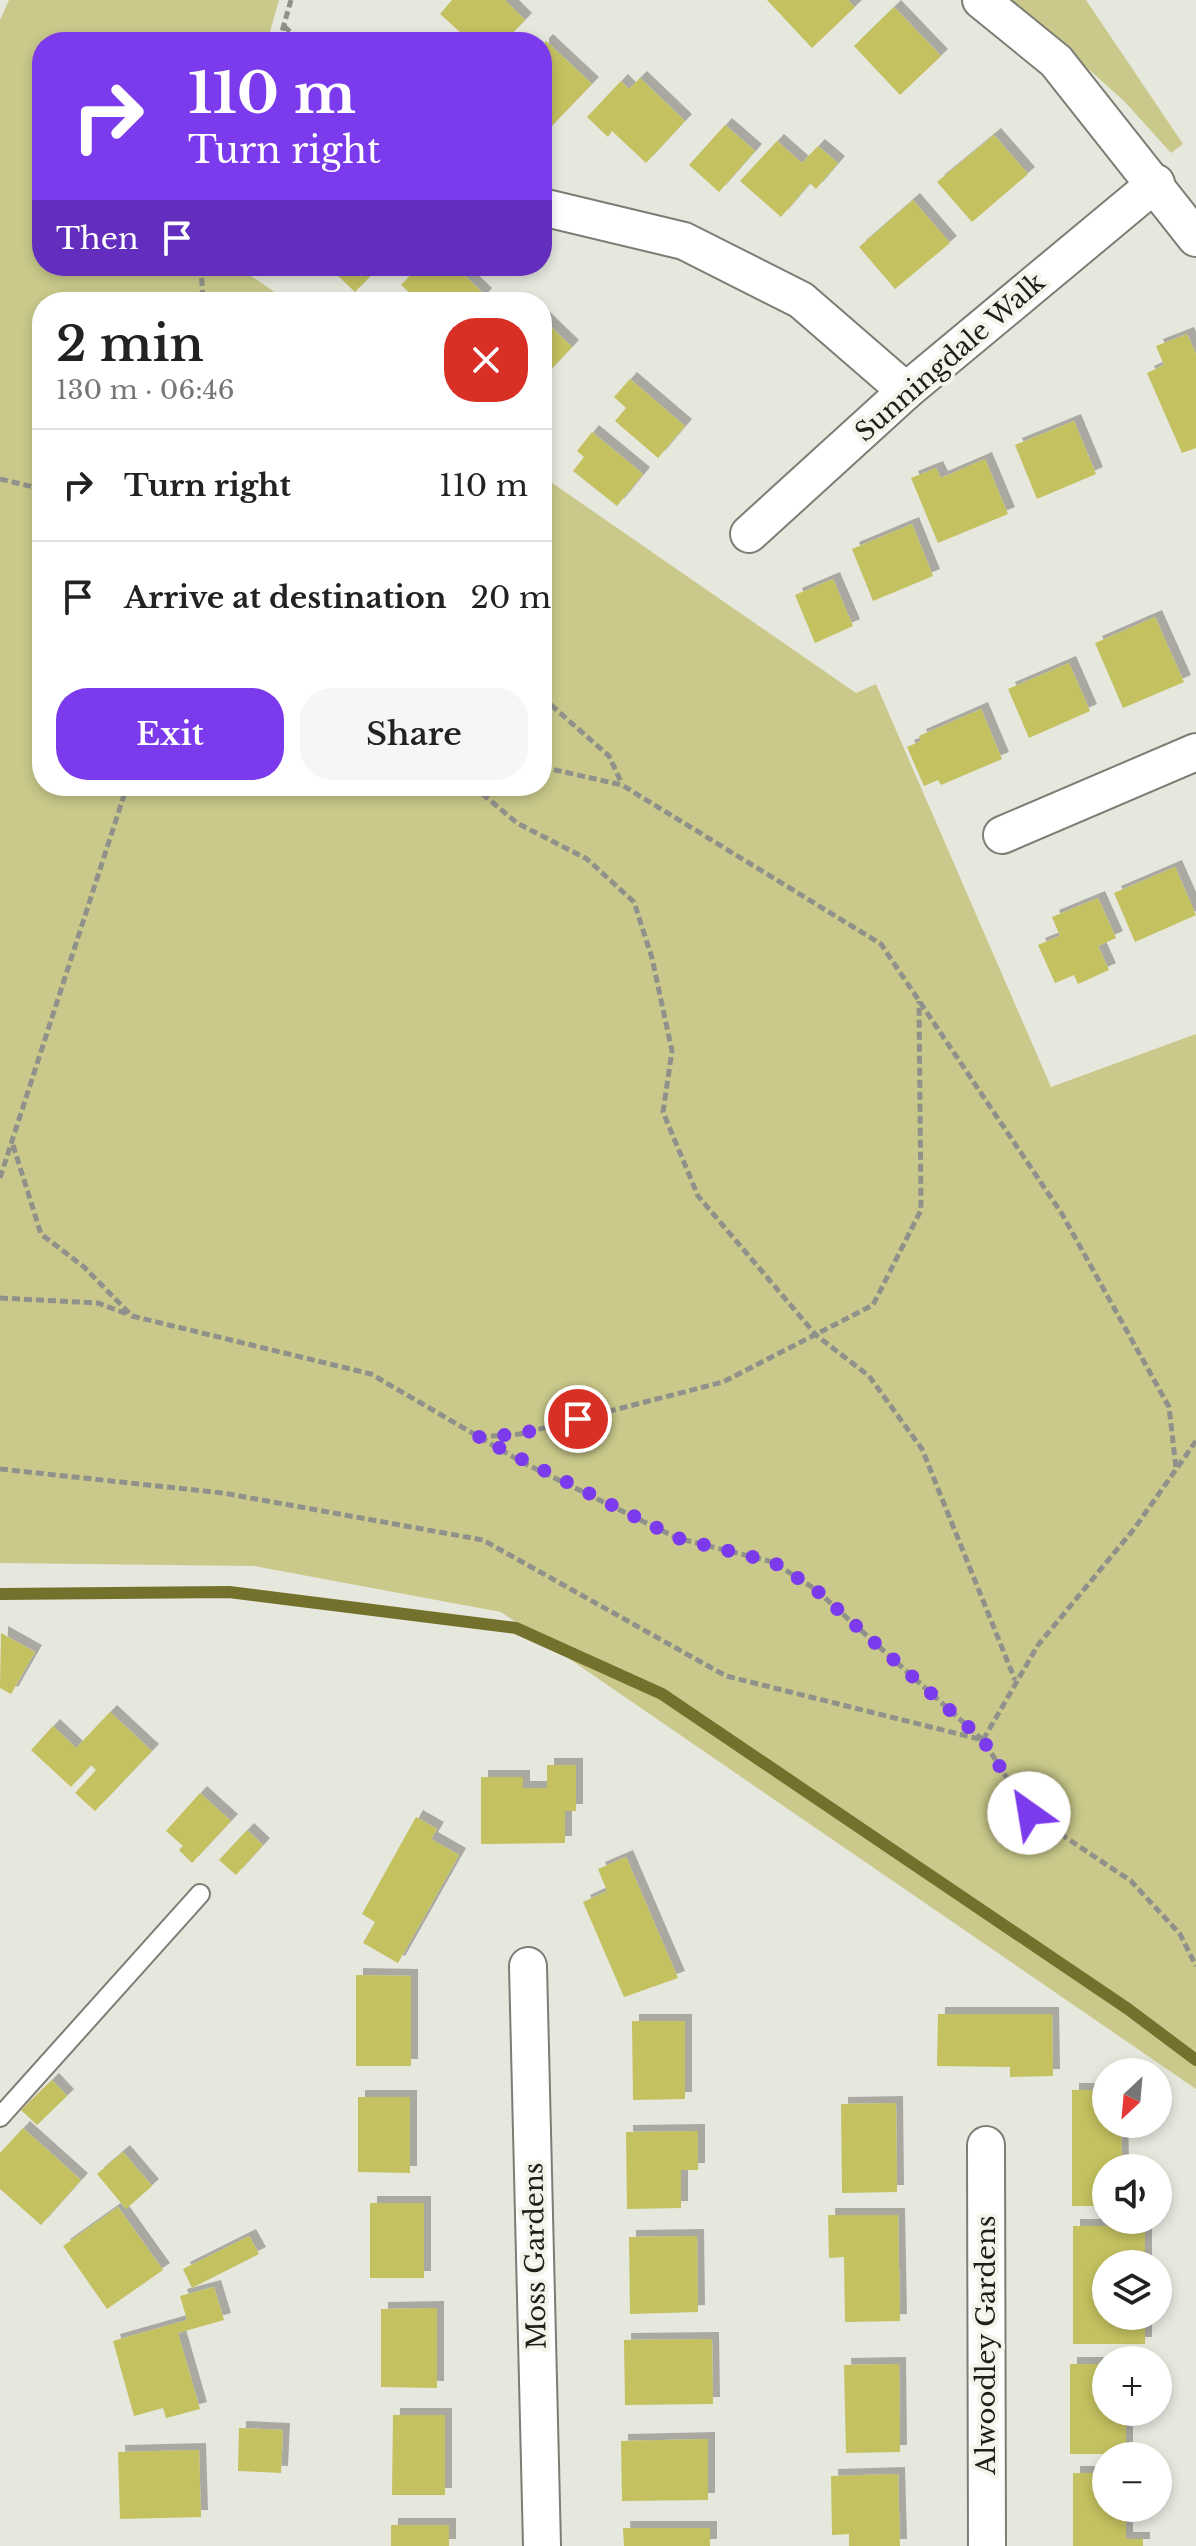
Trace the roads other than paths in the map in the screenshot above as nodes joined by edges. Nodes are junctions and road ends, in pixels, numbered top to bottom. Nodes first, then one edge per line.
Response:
1 (981, 0) edge
2 (1156, 183) junction
3 (552, 209) edge
4 (1196, 238) edge
5 (906, 391) junction
6 (749, 534) dead end
7 (1196, 752) edge
8 (1002, 835) dead end
9 (200, 1894) dead end
10 (528, 1966) dead end
11 (0, 2117) edge
12 (986, 2145) dead end
13 (542, 2546) edge
14 (987, 2546) edge

1 - 2 street
2 - 4 street
2 - 5 street, Sunningdale Walk
3 - 5 street
5 - 6 street, Sunningdale Walk
7 - 8 street
9 - 11 lane
10 - 13 street, Moss Gardens
12 - 14 street, Alwoodley Gardens

